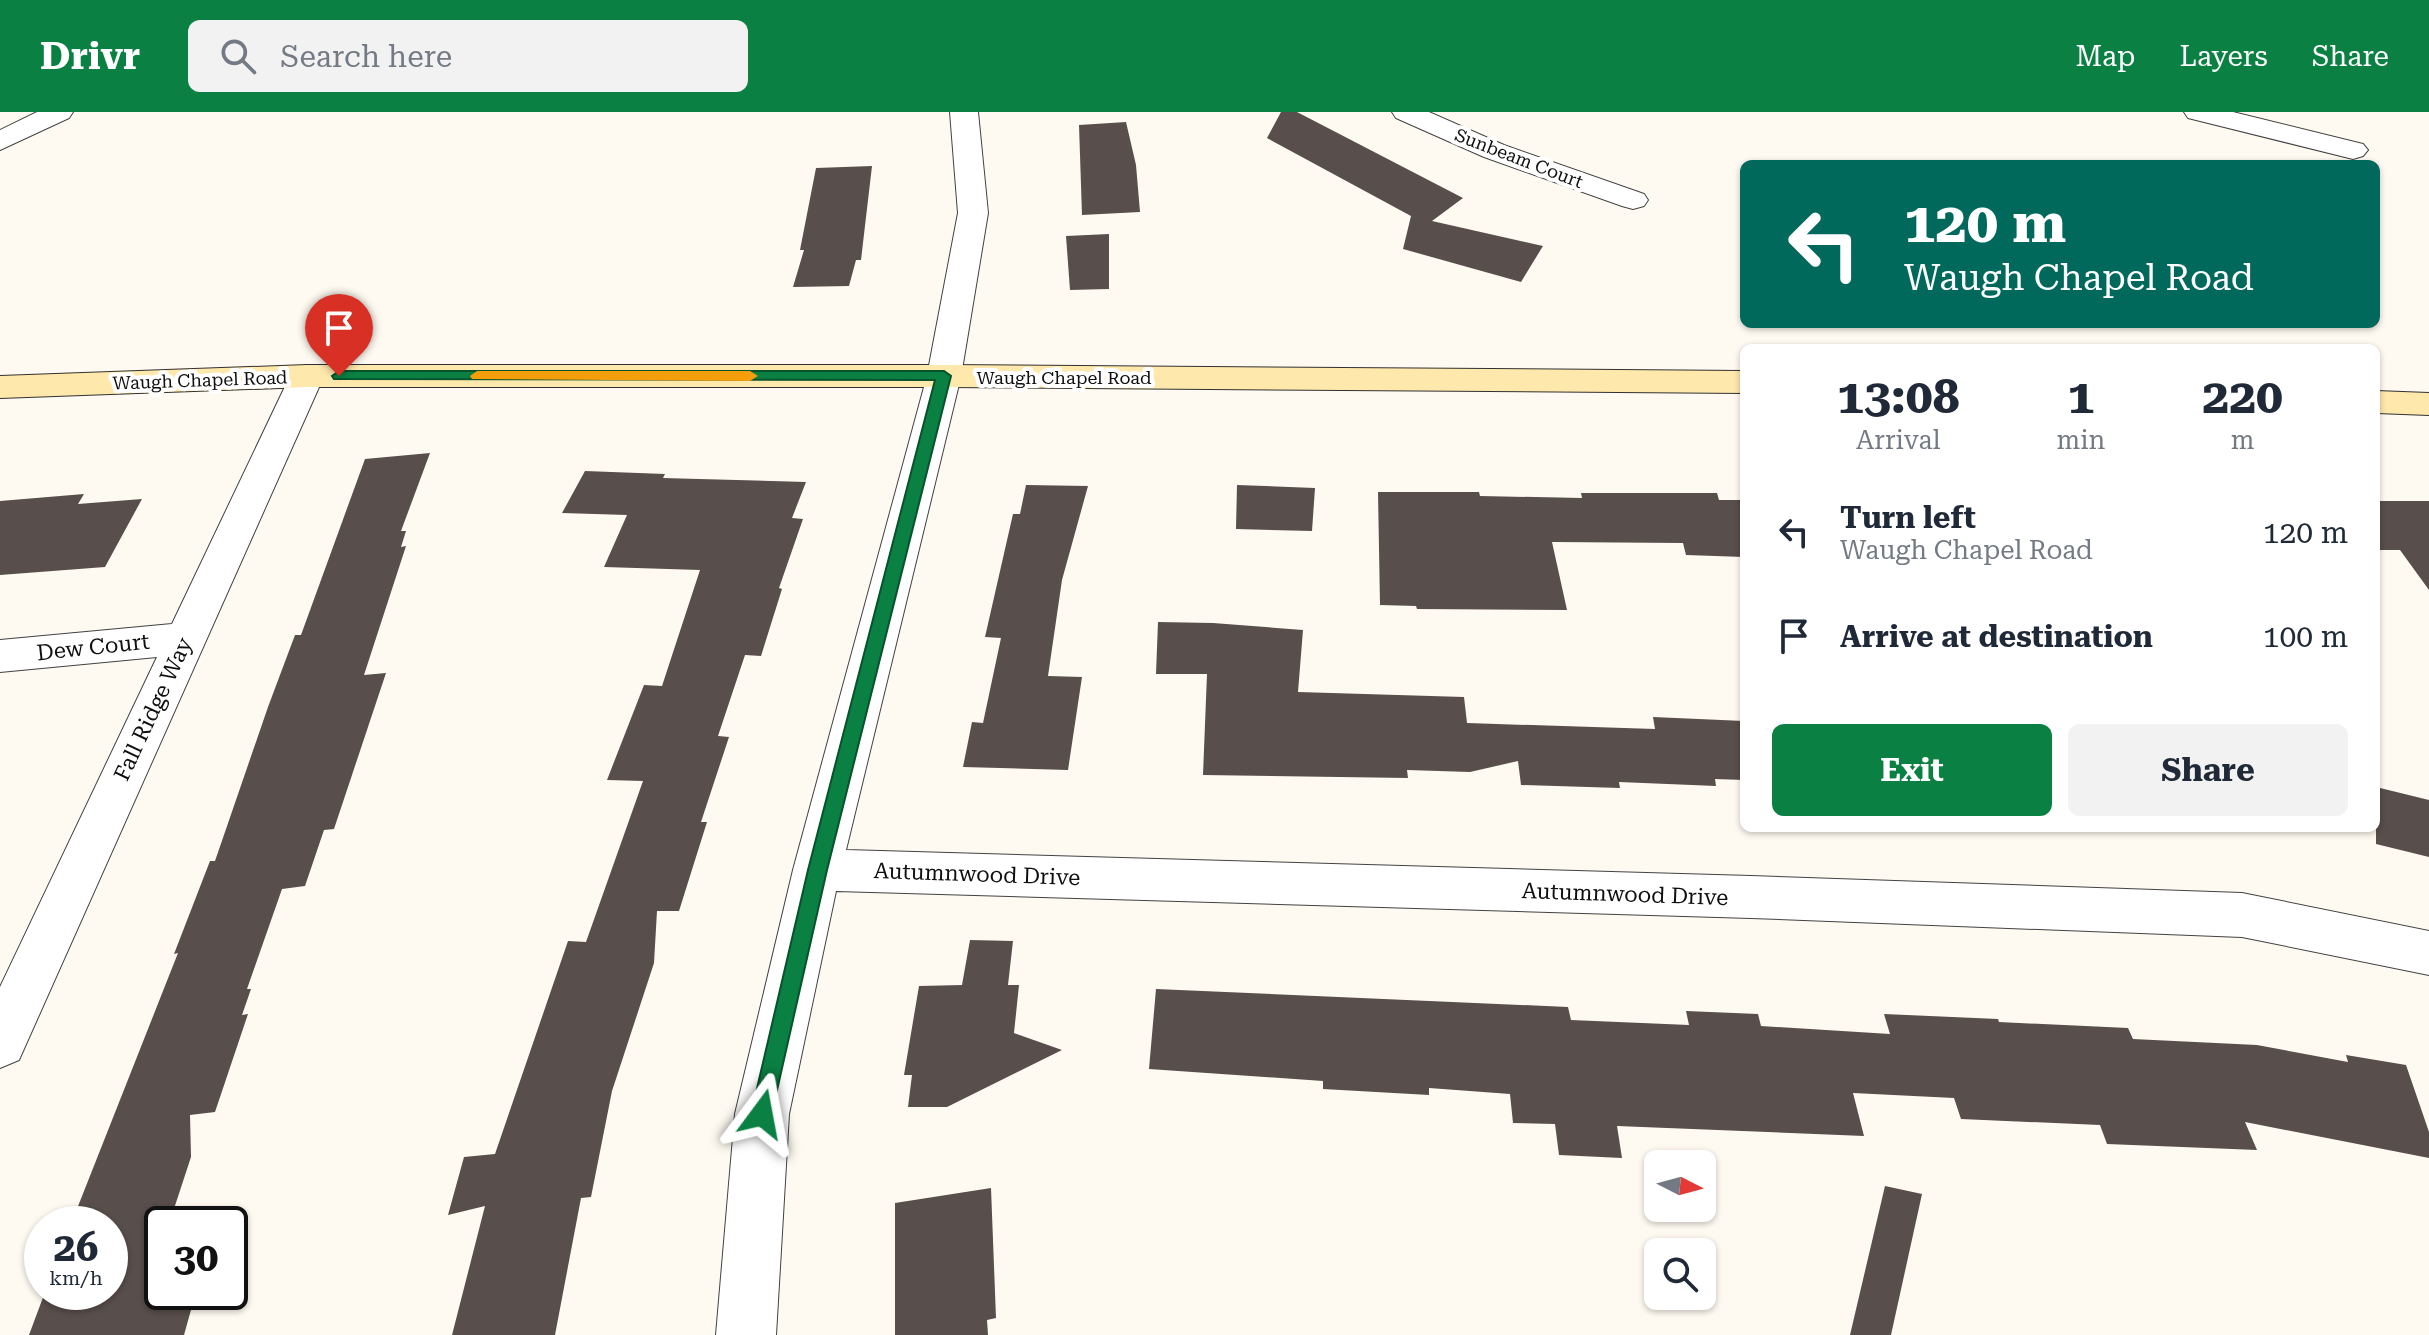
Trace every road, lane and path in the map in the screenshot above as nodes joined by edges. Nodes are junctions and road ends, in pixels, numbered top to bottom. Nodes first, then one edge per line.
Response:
1 (59, 112) edge
2 (964, 112) edge
3 (1406, 112) edge
4 (2198, 112) edge
5 (0, 141) edge
6 (2353, 150) dead end
7 (1633, 200) dead end
8 (307, 376) junction
9 (944, 376) junction
10 (1740, 382) edge
11 (0, 387) edge
12 (2380, 402) edge
13 (2429, 404) edge
14 (186, 638) junction
15 (0, 656) edge
16 (817, 870) junction
17 (2429, 953) edge
18 (0, 1043) edge
19 (746, 1335) edge

1 - 5 street
2 - 9 street
3 - 7 street, Sunbeam Court
4 - 6 street
8 - 9 main road, Waugh Chapel Road
8 - 11 main road, Waugh Chapel Road
8 - 14 street, Fall Ridge Way
9 - 10 main road, Waugh Chapel Road
9 - 16 street
12 - 13 main road
14 - 15 street, Dew Court
14 - 18 street, Fall Ridge Way
16 - 17 street, Autumnwood Drive
16 - 19 street

